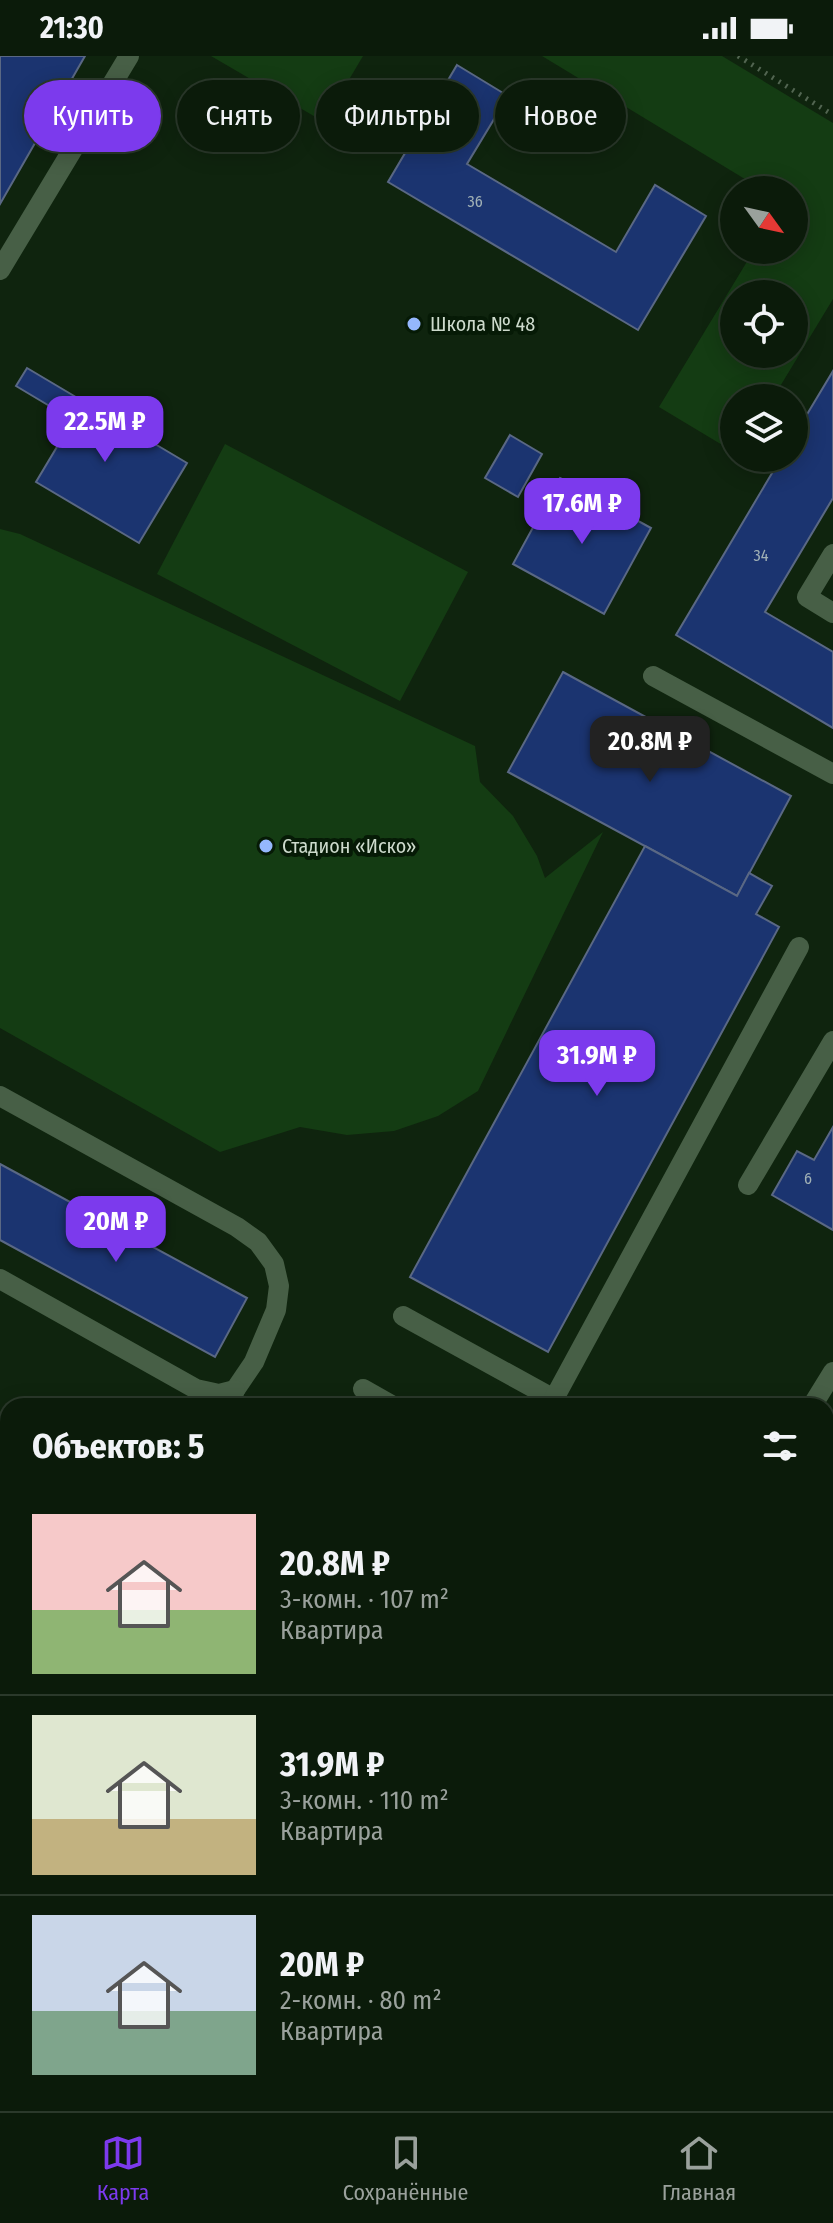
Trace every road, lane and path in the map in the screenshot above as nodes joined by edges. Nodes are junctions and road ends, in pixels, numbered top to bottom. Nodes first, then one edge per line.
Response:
1 (129, 56) edge
2 (738, 56) edge
3 (833, 115) edge
4 (0, 270) edge
5 (833, 554) edge
6 (833, 613) edge
7 (653, 676) dead end
8 (833, 774) edge
9 (799, 947) dead end
10 (833, 1041) edge
11 (0, 1096) edge
12 (748, 1185) dead end
13 (0, 1279) edge
14 (403, 1316) dead end
15 (833, 1372) edge
16 (363, 1389) dead end
17 (232, 1398) edge
18 (379, 1398) edge
19 (545, 1398) edge
20 (554, 1398) edge
21 (817, 1398) edge

1 - 4 street
2 - 3 path
5 - 6 street
7 - 8 street
9 - 20 street
10 - 12 street
11 - 17 street
13 - 17 street
14 - 19 street
15 - 21 street
16 - 18 street

